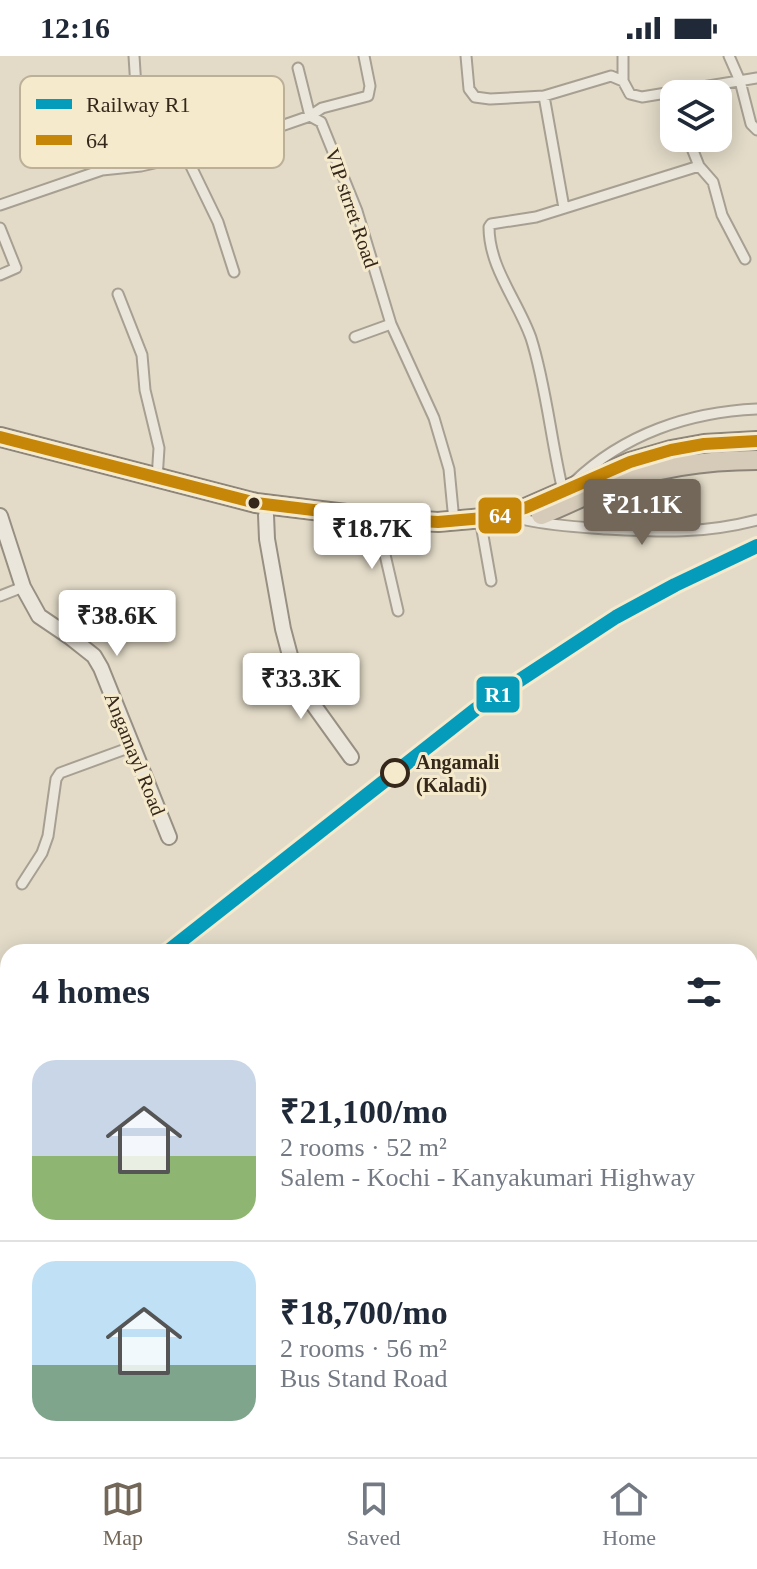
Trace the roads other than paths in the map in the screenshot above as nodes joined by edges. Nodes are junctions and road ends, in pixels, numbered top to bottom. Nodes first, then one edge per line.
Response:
1 (134, 56) edge
2 (364, 56) edge
3 (466, 56) edge
4 (623, 56) edge
5 (729, 56) edge
6 (298, 68) dead end
7 (135, 76) edge
8 (757, 78) edge
9 (623, 81) junction
10 (740, 81) junction
11 (732, 82) edge
12 (660, 94) edge
13 (544, 96) junction
14 (310, 116) junction
15 (284, 125) edge
16 (757, 130) edge
17 (694, 152) edge
18 (699, 166) junction
19 (122, 168) edge
20 (192, 168) edge
21 (0, 205) edge
22 (564, 208) junction
23 (0, 228) edge
24 (745, 259) dead end
25 (234, 272) dead end
26 (0, 275) edge
27 (118, 294) dead end
28 (391, 324) junction
29 (355, 337) dead end
30 (757, 409) edge
31 (0, 437) edge
32 (757, 441) edge
33 (0, 447) edge
34 (757, 460) edge
35 (633, 469) junction
36 (157, 479) junction
37 (564, 491) junction
38 (266, 515) junction
39 (0, 516) edge
40 (526, 520) junction
41 (757, 520) edge
42 (454, 521) junction
43 (386, 525) junction
44 (482, 530) junction
45 (491, 581) dead end
46 (23, 587) junction
47 (0, 596) edge
48 (398, 611) dead end
49 (131, 747) junction
50 (351, 757) dead end
51 (169, 837) dead end
52 (22, 884) dead end

1 - 7 street
2 - 14 street
3 - 13 street
4 - 9 street
5 - 10 street
6 - 14 street
8 - 10 street
9 - 12 street
9 - 13 street
10 - 11 street
10 - 16 street
13 - 22 street
14 - 15 street
14 - 28 street, VIP strret Road
17 - 18 street
18 - 22 street
18 - 24 street
19 - 21 street
20 - 25 street
22 - 37 street
23 - 26 street
27 - 36 street
28 - 29 street
28 - 42 street, VIP strret Road
30 - 37 street
31 - 36 highway
32 - 35 highway
33 - 38 highway
34 - 35 highway
35 - 37 highway
35 - 40 highway
36 - 43 highway
37 - 42 highway
38 - 43 highway
38 - 50 street
39 - 46 street, Angamayl Road
40 - 41 street
40 - 44 highway
42 - 43 highway
43 - 44 highway
43 - 48 street
44 - 45 street
46 - 47 street
46 - 49 street, Angamayl Road
49 - 51 street, Angamayl Road
49 - 52 street

